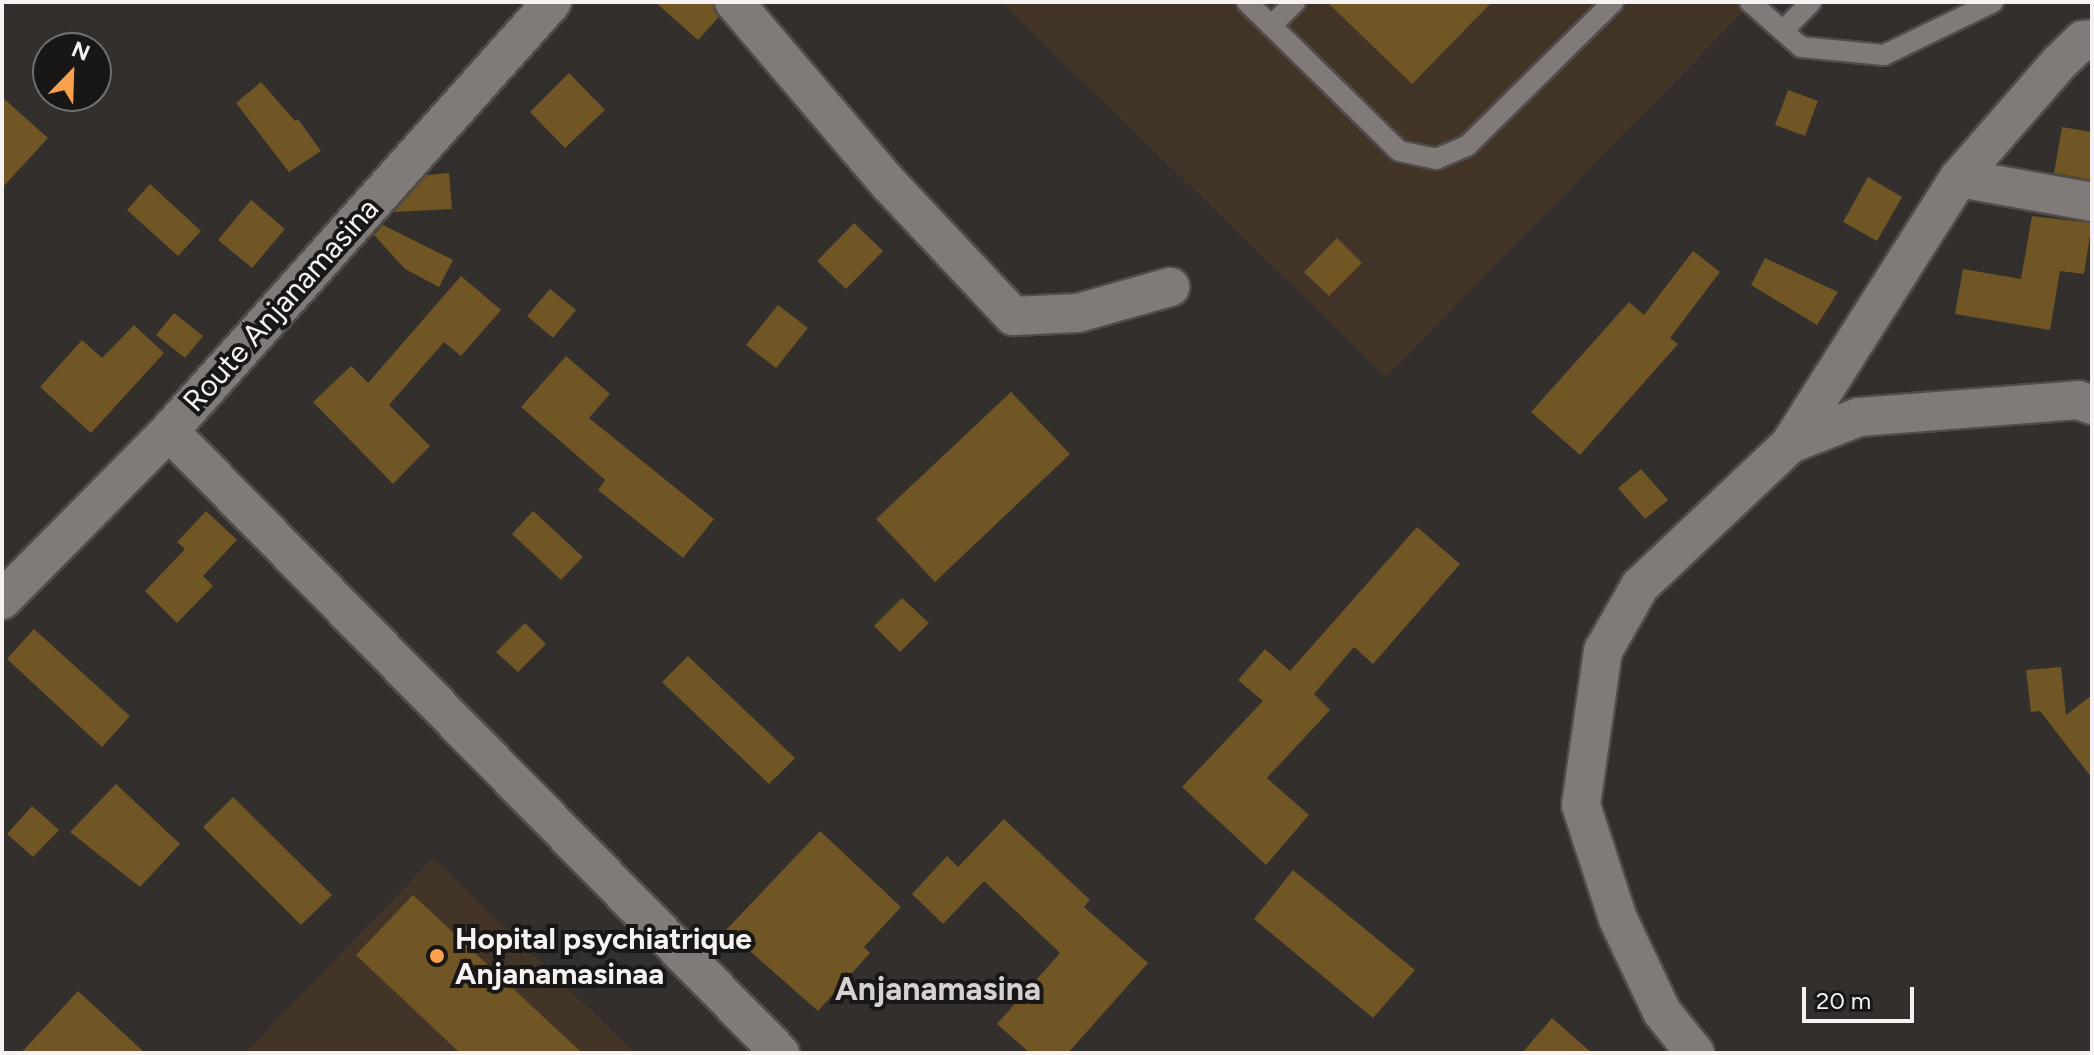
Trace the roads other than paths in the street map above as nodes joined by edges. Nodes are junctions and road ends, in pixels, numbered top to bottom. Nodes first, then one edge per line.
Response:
1 (552, 2) edge
2 (734, 2) edge
3 (1247, 2) edge
4 (1295, 2) edge
5 (1613, 2) edge
6 (1750, 2) edge
7 (1811, 2) edge
8 (1993, 2) edge
9 (1271, 26) junction
10 (1783, 31) junction
11 (2092, 39) edge
12 (1959, 178) junction
13 (2092, 202) edge
14 (1170, 287) dead end
15 (2087, 402) edge
16 (169, 431) junction
17 (1790, 444) junction
18 (2, 600) edge
19 (780, 1053) edge
20 (1695, 1053) edge

1 - 16 street, Route Anjanamasina
2 - 14 street
3 - 9 lane
4 - 9 lane
5 - 9 lane
6 - 10 lane
7 - 10 lane
8 - 10 lane
11 - 12 street
12 - 13 street
12 - 17 street
15 - 17 street
16 - 18 street, Route Anjanamasina
16 - 19 street
17 - 20 street

